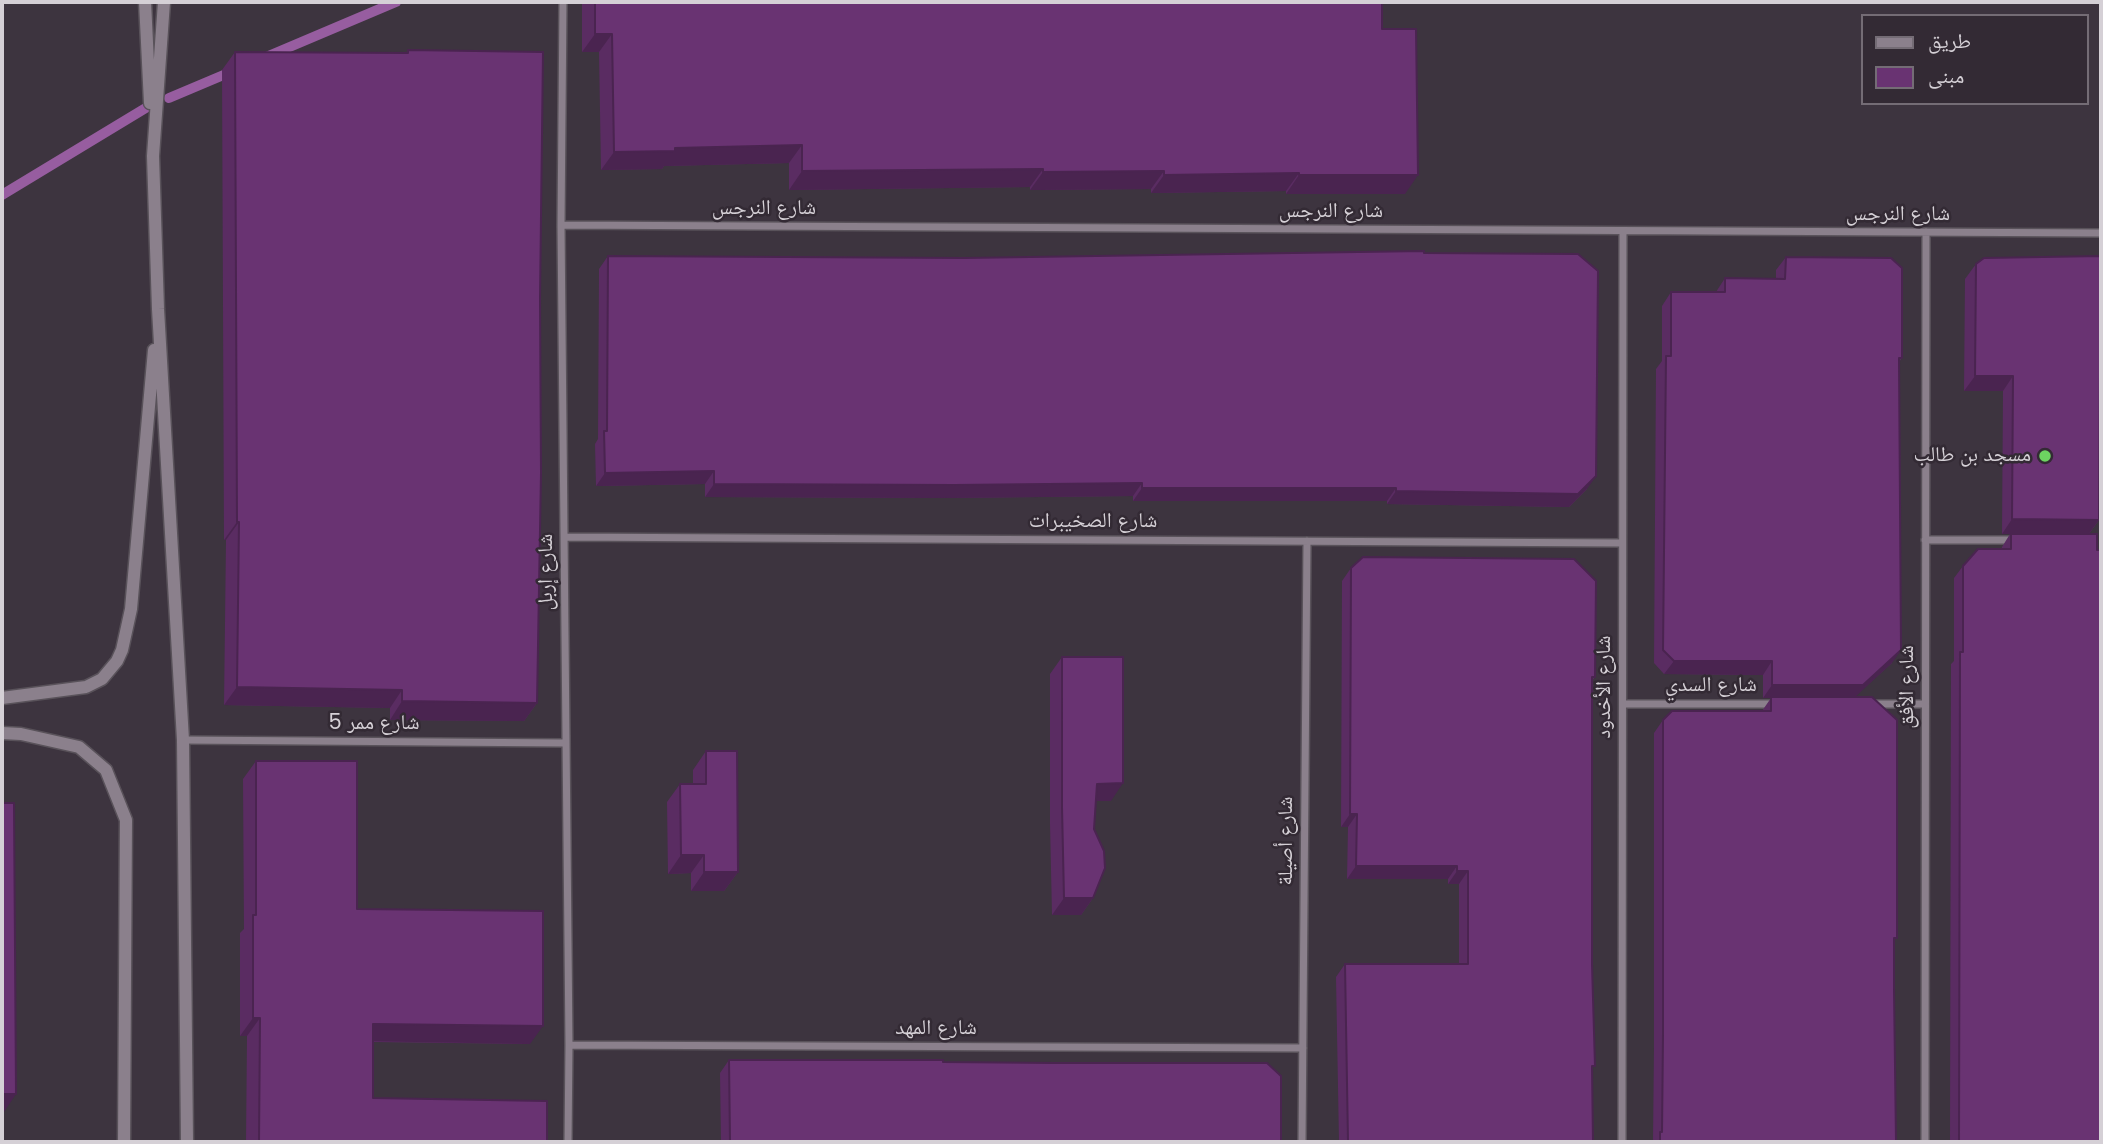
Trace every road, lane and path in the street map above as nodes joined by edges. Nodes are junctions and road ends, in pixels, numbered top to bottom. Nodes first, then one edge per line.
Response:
1 (145, 2) edge
2 (164, 2) edge
3 (563, 2) edge
4 (153, 156) junction
5 (561, 225) junction
6 (1623, 231) junction
7 (1926, 232) junction
8 (2101, 233) edge
9 (158, 309) junction
10 (564, 537) junction
11 (1925, 540) junction
12 (2020, 540) edge
13 (1307, 541) junction
14 (1622, 543) junction
15 (2, 698) edge
16 (1623, 704) junction
17 (1788, 704) edge
18 (1856, 704) edge
19 (1925, 704) junction
20 (2, 733) edge
21 (183, 740) junction
22 (565, 743) junction
23 (569, 1045) junction
24 (1303, 1048) junction
25 (124, 1142) edge
26 (187, 1142) edge
27 (568, 1142) edge
28 (1302, 1142) edge
29 (1622, 1142) edge
30 (1925, 1142) edge

1 - 4 street
2 - 4 street
3 - 5 street, شارع إربل
4 - 9 street
5 - 6 street, شارع النرجس
5 - 10 street, شارع إربل
6 - 7 street, شارع النرجس
6 - 14 street, شارع الأخدود
7 - 8 street, شارع النرجس
7 - 11 street, شارع الأفق
9 - 15 street
9 - 21 street
10 - 13 street, شارع الصخيبرات
10 - 22 street, شارع إربل
11 - 12 street
11 - 19 street, شارع الأفق
13 - 14 street, شارع الصخيبرات
13 - 24 street, شارع أصيلة
14 - 16 street, شارع الأخدود
16 - 17 street, شارع السدي
16 - 29 street, شارع الأخدود
18 - 19 street
19 - 30 street, شارع الأفق
20 - 25 street
21 - 22 street, شارع ممر 5
21 - 26 street
22 - 23 street, شارع إربل
23 - 24 street, شارع المهد
23 - 27 street, شارع إربل
24 - 28 street, شارع أصيلة

